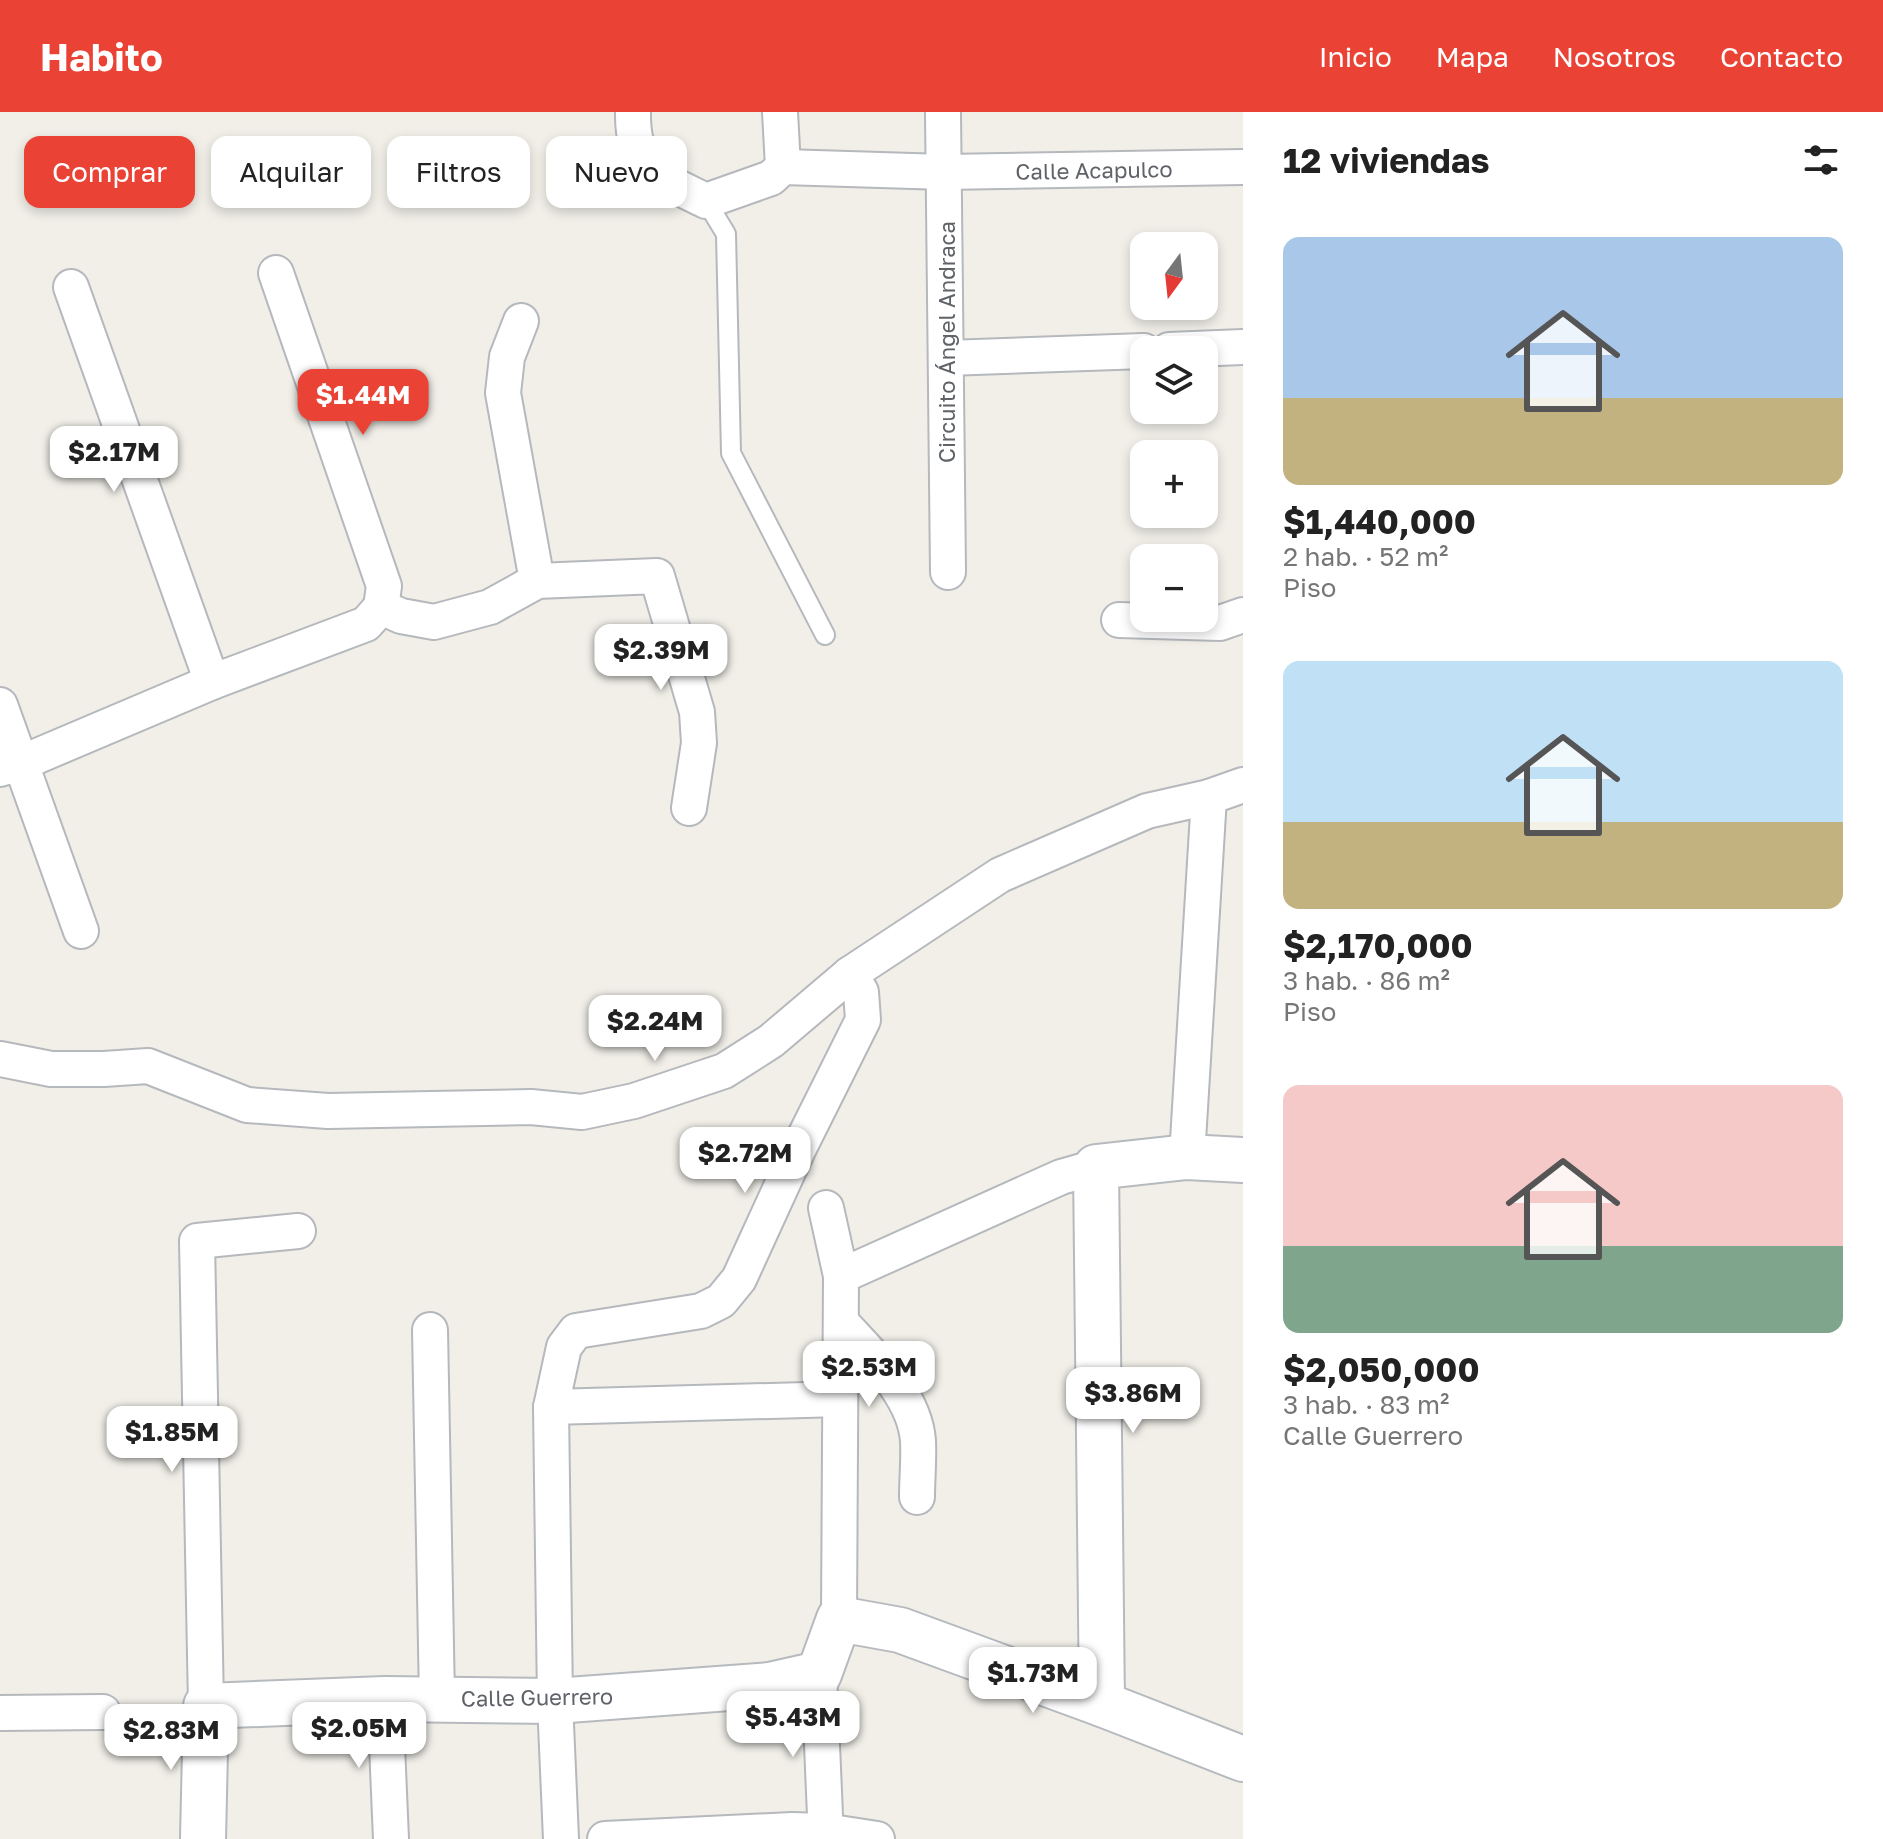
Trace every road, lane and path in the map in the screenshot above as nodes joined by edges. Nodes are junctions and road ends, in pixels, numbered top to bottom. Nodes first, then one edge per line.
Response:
1 (633, 112) edge
2 (780, 112) edge
3 (943, 112) edge
4 (783, 167) junction
5 (1243, 167) edge
6 (945, 172) junction
7 (706, 201) junction
8 (276, 273) dead end
9 (71, 287) dead end
10 (521, 321) dead end
11 (1243, 347) edge
12 (1218, 348) edge
13 (1130, 351) edge
14 (947, 358) junction
15 (948, 572) dead end
16 (537, 581) junction
17 (381, 607) junction
18 (1243, 615) edge
19 (1119, 620) dead end
20 (825, 635) dead end
21 (212, 682) junction
22 (0, 705) edge
23 (11, 766) edge
24 (1243, 785) edge
25 (1209, 797) junction
26 (689, 808) dead end
27 (81, 931) dead end
28 (850, 974) junction
29 (0, 1059) edge
30 (1187, 1157) junction
31 (1243, 1160) edge
32 (1096, 1167) junction
33 (826, 1208) dead end
34 (298, 1231) dead end
35 (841, 1276) junction
36 (841, 1322) junction
37 (430, 1330) dead end
38 (840, 1399) junction
39 (551, 1407) junction
40 (917, 1497) dead end
41 (839, 1619) junction
42 (819, 1674) junction
43 (385, 1699) junction
44 (437, 1699) junction
45 (555, 1701) junction
46 (1102, 1704) junction
47 (206, 1706) junction
48 (103, 1712) dead end
49 (0, 1713) edge
50 (1243, 1759) edge
51 (826, 1835) edge
52 (203, 1839) edge
53 (391, 1839) edge
54 (561, 1839) edge
55 (605, 1839) edge
56 (877, 1839) edge

1 - 7 street
2 - 4 street
3 - 6 street, Circuito Ángel Andraca
4 - 6 street, Calle Acapulco
4 - 7 street
5 - 6 street, Calle Acapulco
6 - 14 street, Circuito Ángel Andraca
7 - 20 lane
8 - 17 street
9 - 21 street
10 - 16 street
11 - 12 street
13 - 14 street
14 - 15 street, Circuito Ángel Andraca
16 - 17 street
16 - 26 street
17 - 21 street
18 - 19 street
21 - 23 street
22 - 23 street
23 - 27 street
24 - 25 street
25 - 28 street
25 - 30 street
28 - 29 street
28 - 39 street
30 - 31 street
30 - 32 street
32 - 35 street
32 - 46 street
33 - 35 street
34 - 47 street
35 - 36 street
36 - 38 street
36 - 40 street
37 - 44 street
38 - 39 street
38 - 41 street
39 - 45 street
41 - 42 street
41 - 46 street
42 - 45 street, Calle Guerrero
42 - 51 street
43 - 44 street, Calle Guerrero
43 - 47 street, Calle Guerrero
43 - 53 street
44 - 45 street, Calle Guerrero
45 - 54 street
46 - 50 street
47 - 52 street
48 - 49 street
51 - 55 street
51 - 56 street

